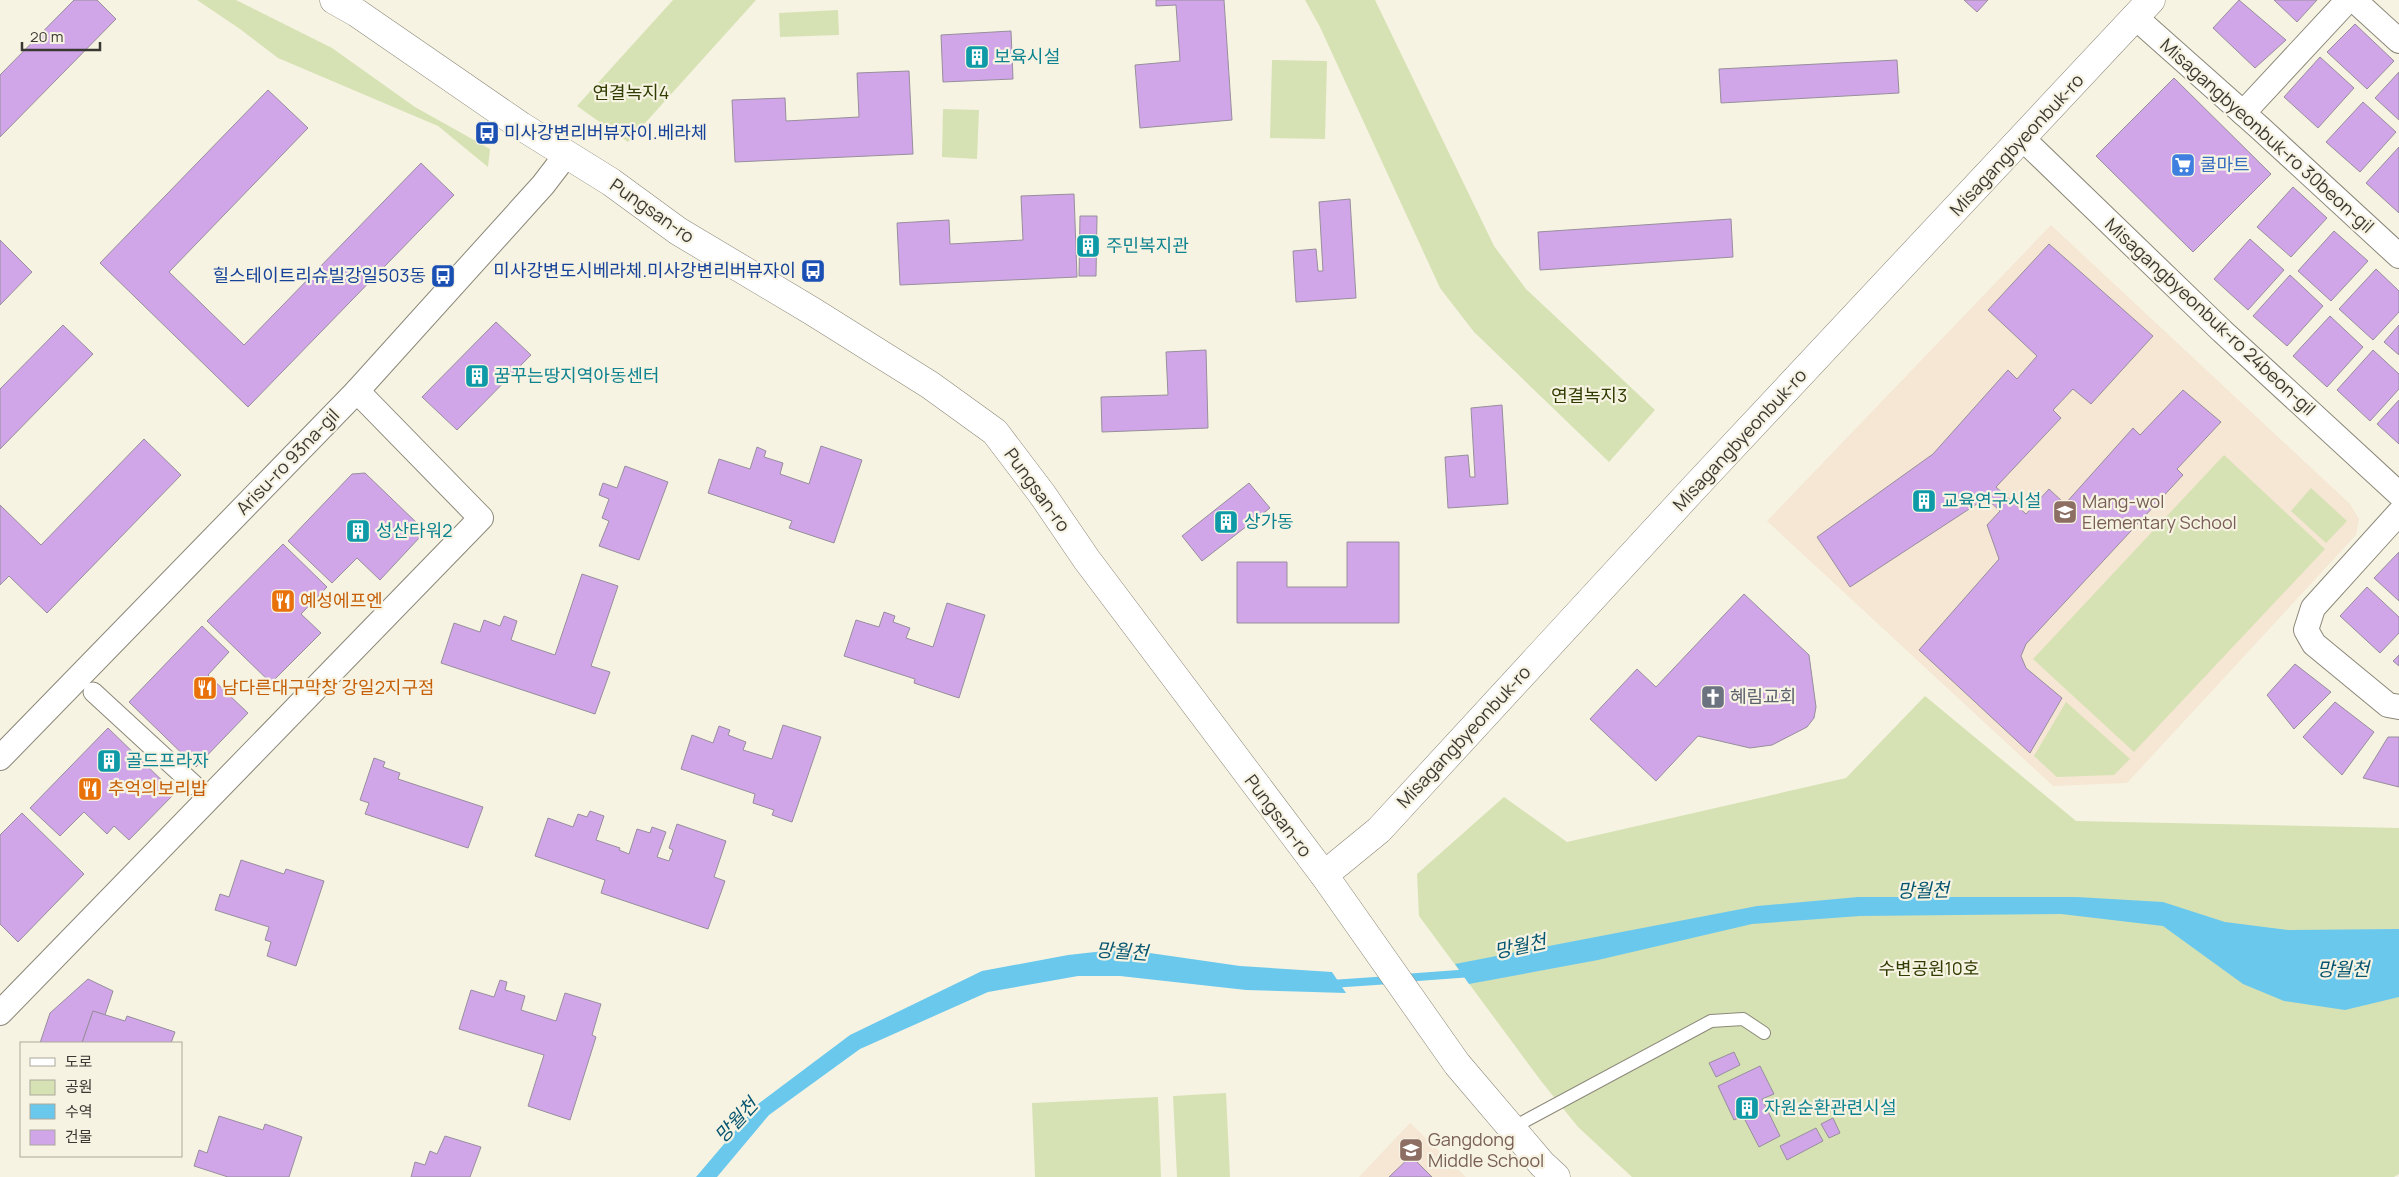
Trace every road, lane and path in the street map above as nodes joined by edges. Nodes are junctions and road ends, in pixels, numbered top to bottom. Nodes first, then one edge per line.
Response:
1 (334, 0) edge
2 (2348, 0) edge
3 (2354, 0) edge
4 (2143, 8) edge
5 (2399, 41) edge
6 (2243, 113) junction
7 (2022, 138) junction
8 (566, 155) junction
9 (2399, 256) edge
10 (357, 392) junction
11 (2399, 494) edge
12 (2399, 513) edge
13 (93, 692) dead end
14 (2399, 706) edge
15 (0, 758) edge
16 (194, 785) dead end
17 (1324, 875) junction
18 (0, 1013) edge
19 (1764, 1033) dead end
20 (1512, 1128) junction
21 (1556, 1177) edge

1 - 8 street, Pungsan-ro
2 - 6 street
3 - 5 street
4 - 6 street, Misagangbyeonbuk-ro 30beon-gil
4 - 7 street, Misagangbyeonbuk-ro
6 - 9 street, Misagangbyeonbuk-ro 30beon-gil
7 - 11 street, Misagangbyeonbuk-ro 24beon-gil
7 - 17 street, Misagangbyeonbuk-ro
8 - 10 street, Arisu-ro 93na-gil
8 - 17 street, Pungsan-ro
10 - 15 street, Arisu-ro 93na-gil
10 - 18 street
12 - 14 street
13 - 16 street
17 - 20 street, Pungsan-ro
19 - 20 lane
20 - 21 street, Pungsan-ro

